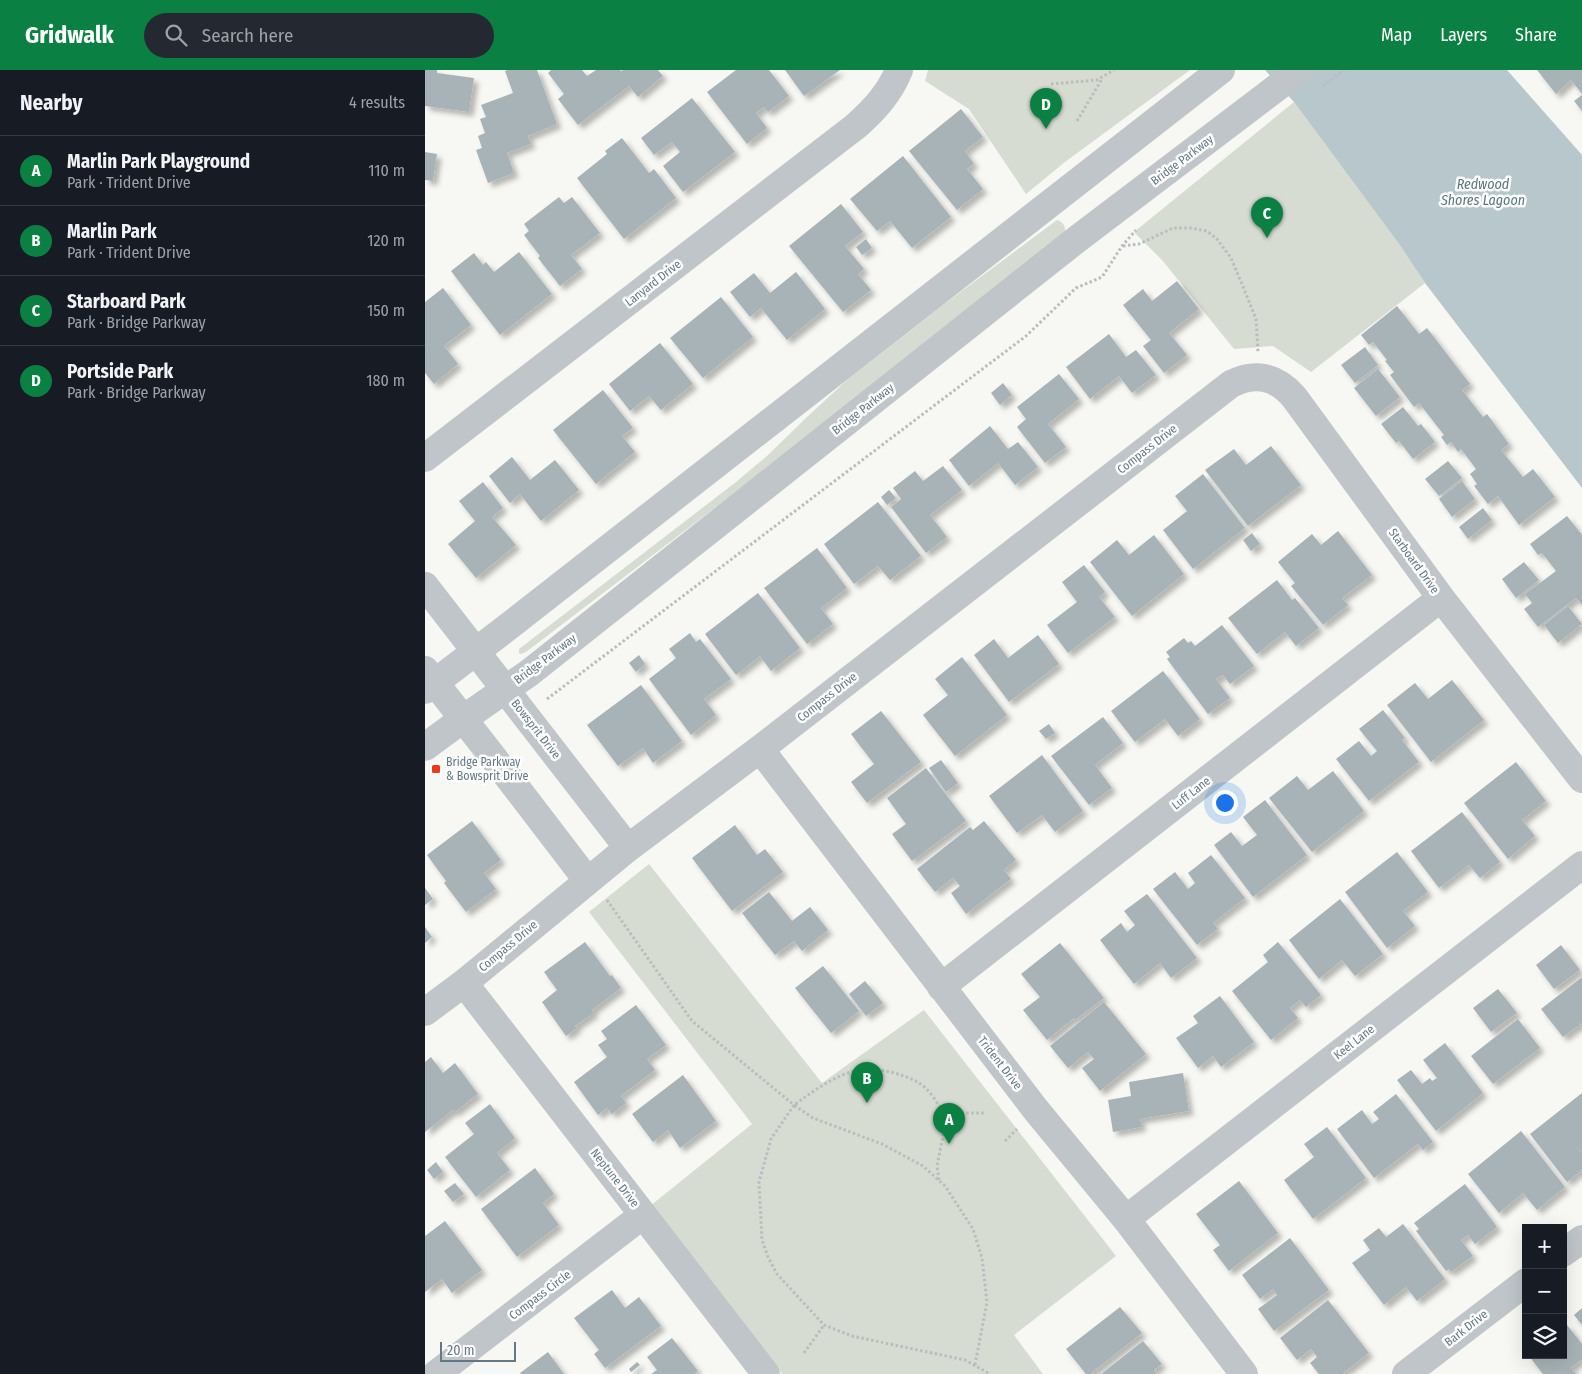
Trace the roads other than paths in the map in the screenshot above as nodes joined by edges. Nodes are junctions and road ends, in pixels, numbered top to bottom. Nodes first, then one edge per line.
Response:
1 (899, 70) edge
2 (1221, 70) edge
3 (1300, 70) edge
4 (1257, 377) joint
5 (425, 458) edge
6 (425, 586) edge
7 (1441, 598) junction
8 (475, 651) junction
9 (428, 681) edge
10 (505, 689) junction
11 (463, 719) junction
12 (425, 747) edge
13 (760, 749) junction
14 (1582, 780) edge
15 (629, 848) junction
16 (1582, 865) edge
17 (589, 878) junction
18 (464, 982) junction
19 (941, 987) junction
20 (425, 1012) edge
21 (643, 1215) junction
22 (1126, 1219) junction
23 (1582, 1239) edge
24 (1567, 1250) edge
25 (1522, 1285) edge
26 (436, 1374) edge
27 (766, 1374) edge
28 (1244, 1374) edge
29 (1406, 1374) edge

1 - 5 street, Lanyard Drive
2 - 8 street
3 - 10 street, Bridge Parkway
4 - 7 street, Starboard Drive
4 - 13 street, Compass Drive
6 - 8 street, Bowsprit Drive
7 - 14 street, Starboard Drive
7 - 19 street, Luff Lane
8 - 9 street
8 - 10 street, Bowsprit Drive
9 - 11 street
10 - 11 street, Bridge Parkway
10 - 15 street, Bowsprit Drive
11 - 12 street, Bridge Parkway
11 - 17 street
13 - 15 street, Compass Drive
13 - 19 street, Trident Drive
15 - 17 street, Compass Drive
16 - 22 street, Keel Lane
17 - 18 street, Compass Drive
18 - 20 street, Compass Drive
18 - 21 street, Neptune Drive
19 - 22 street, Trident Drive
21 - 26 street, Compass Circle
21 - 27 street, Neptune Drive
22 - 28 street, Trident Drive
23 - 24 street
25 - 29 street, Bark Drive

